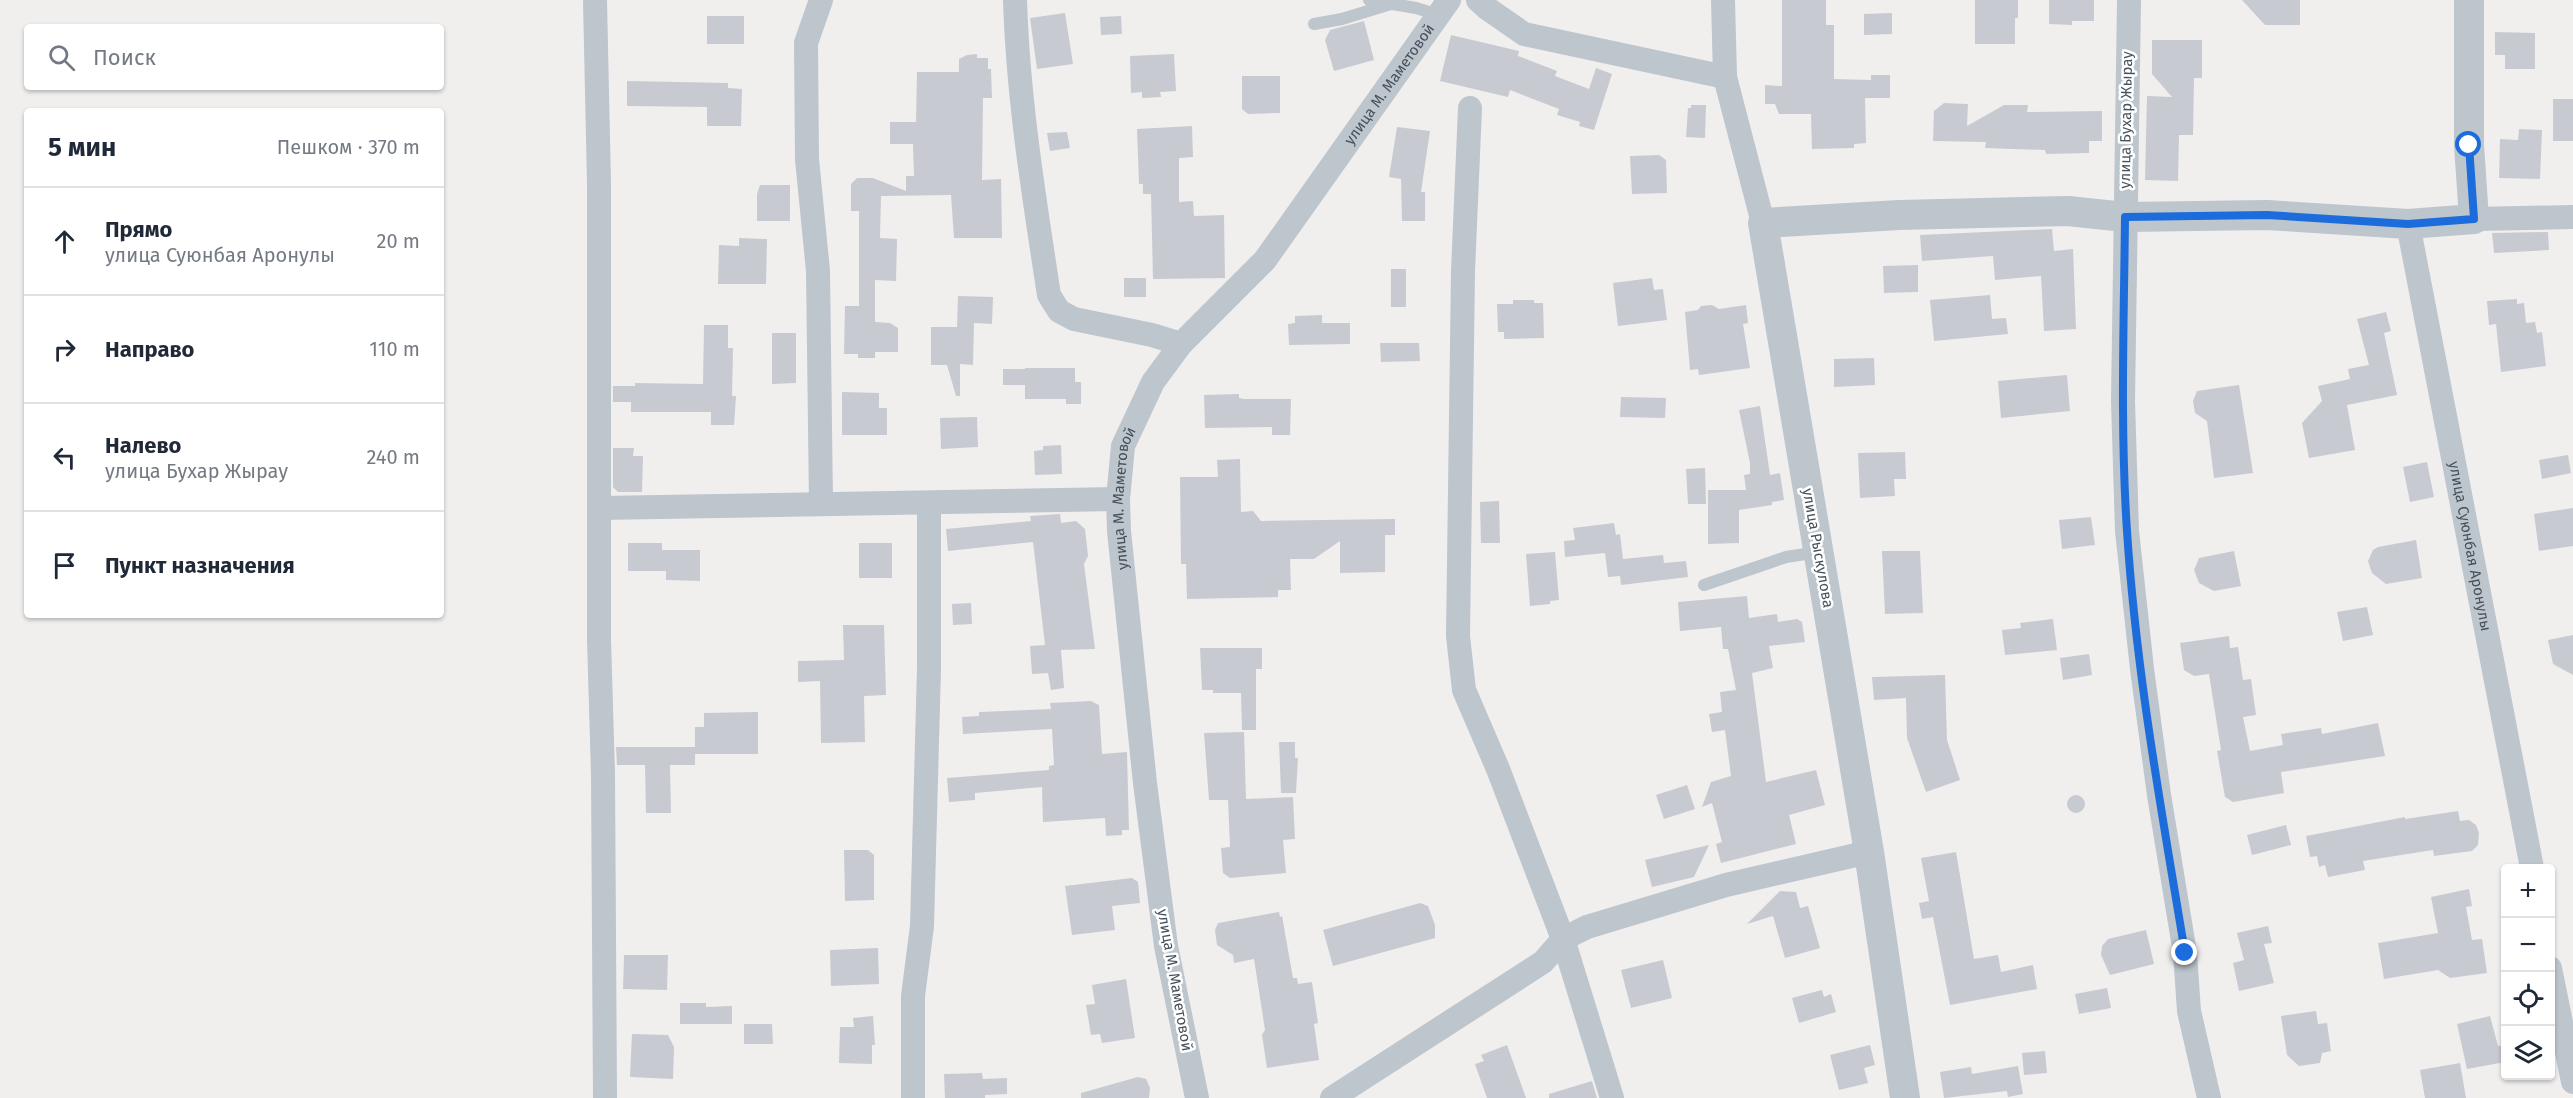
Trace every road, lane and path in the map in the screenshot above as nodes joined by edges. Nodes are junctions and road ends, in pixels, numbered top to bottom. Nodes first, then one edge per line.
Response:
1 (595, 0) edge
2 (821, 0) edge
3 (1015, 0) edge
4 (1369, 0) edge
5 (1478, 0) edge
6 (1723, 0) edge
7 (2129, 0) edge
8 (2469, 0) edge
9 (1394, 3) junction
10 (1444, 7) edge
11 (1314, 24) dead end
12 (1725, 77) junction
13 (1470, 108) dead end
14 (2125, 217) junction
15 (2573, 217) edge
16 (2474, 219) junction
17 (1762, 223) junction
18 (2408, 224) junction
19 (1181, 344) junction
20 (1118, 499) junction
21 (821, 503) junction
22 (929, 503) junction
23 (599, 507) junction
24 (1819, 551) junction
25 (1704, 585) dead end
26 (1869, 852) junction
27 (2531, 864) edge
28 (1563, 939) junction
29 (2551, 972) edge
30 (2573, 1082) edge
31 (605, 1098) edge
32 (913, 1098) edge
33 (1197, 1098) edge
34 (1332, 1098) edge
35 (1612, 1098) edge
36 (1905, 1098) edge
37 (2209, 1098) edge

1 - 23 street
2 - 21 street
3 - 19 street
4 - 9 lane
5 - 12 street
6 - 12 street, улица Рыскулова
7 - 14 street, улица Бухар Жырау
8 - 16 street
9 - 10 lane
9 - 11 lane
10 - 19 street, улица М. Маметовой
12 - 17 street, улица Рыскулова
13 - 28 street
14 - 17 street
14 - 18 street
14 - 37 street, улица Бухар Жырау
15 - 16 street
16 - 18 street
17 - 24 street, улица Рыскулова
18 - 27 street, улица Суюнбая Аронулы
19 - 20 street, улица М. Маметовой
20 - 22 street
20 - 33 street, улица М. Маметовой
21 - 22 street
21 - 23 street
22 - 32 street
23 - 31 street
24 - 25 lane
24 - 26 street, улица Рыскулова
26 - 28 street
26 - 36 street, улица Рыскулова
28 - 34 street
28 - 35 street
29 - 30 street

